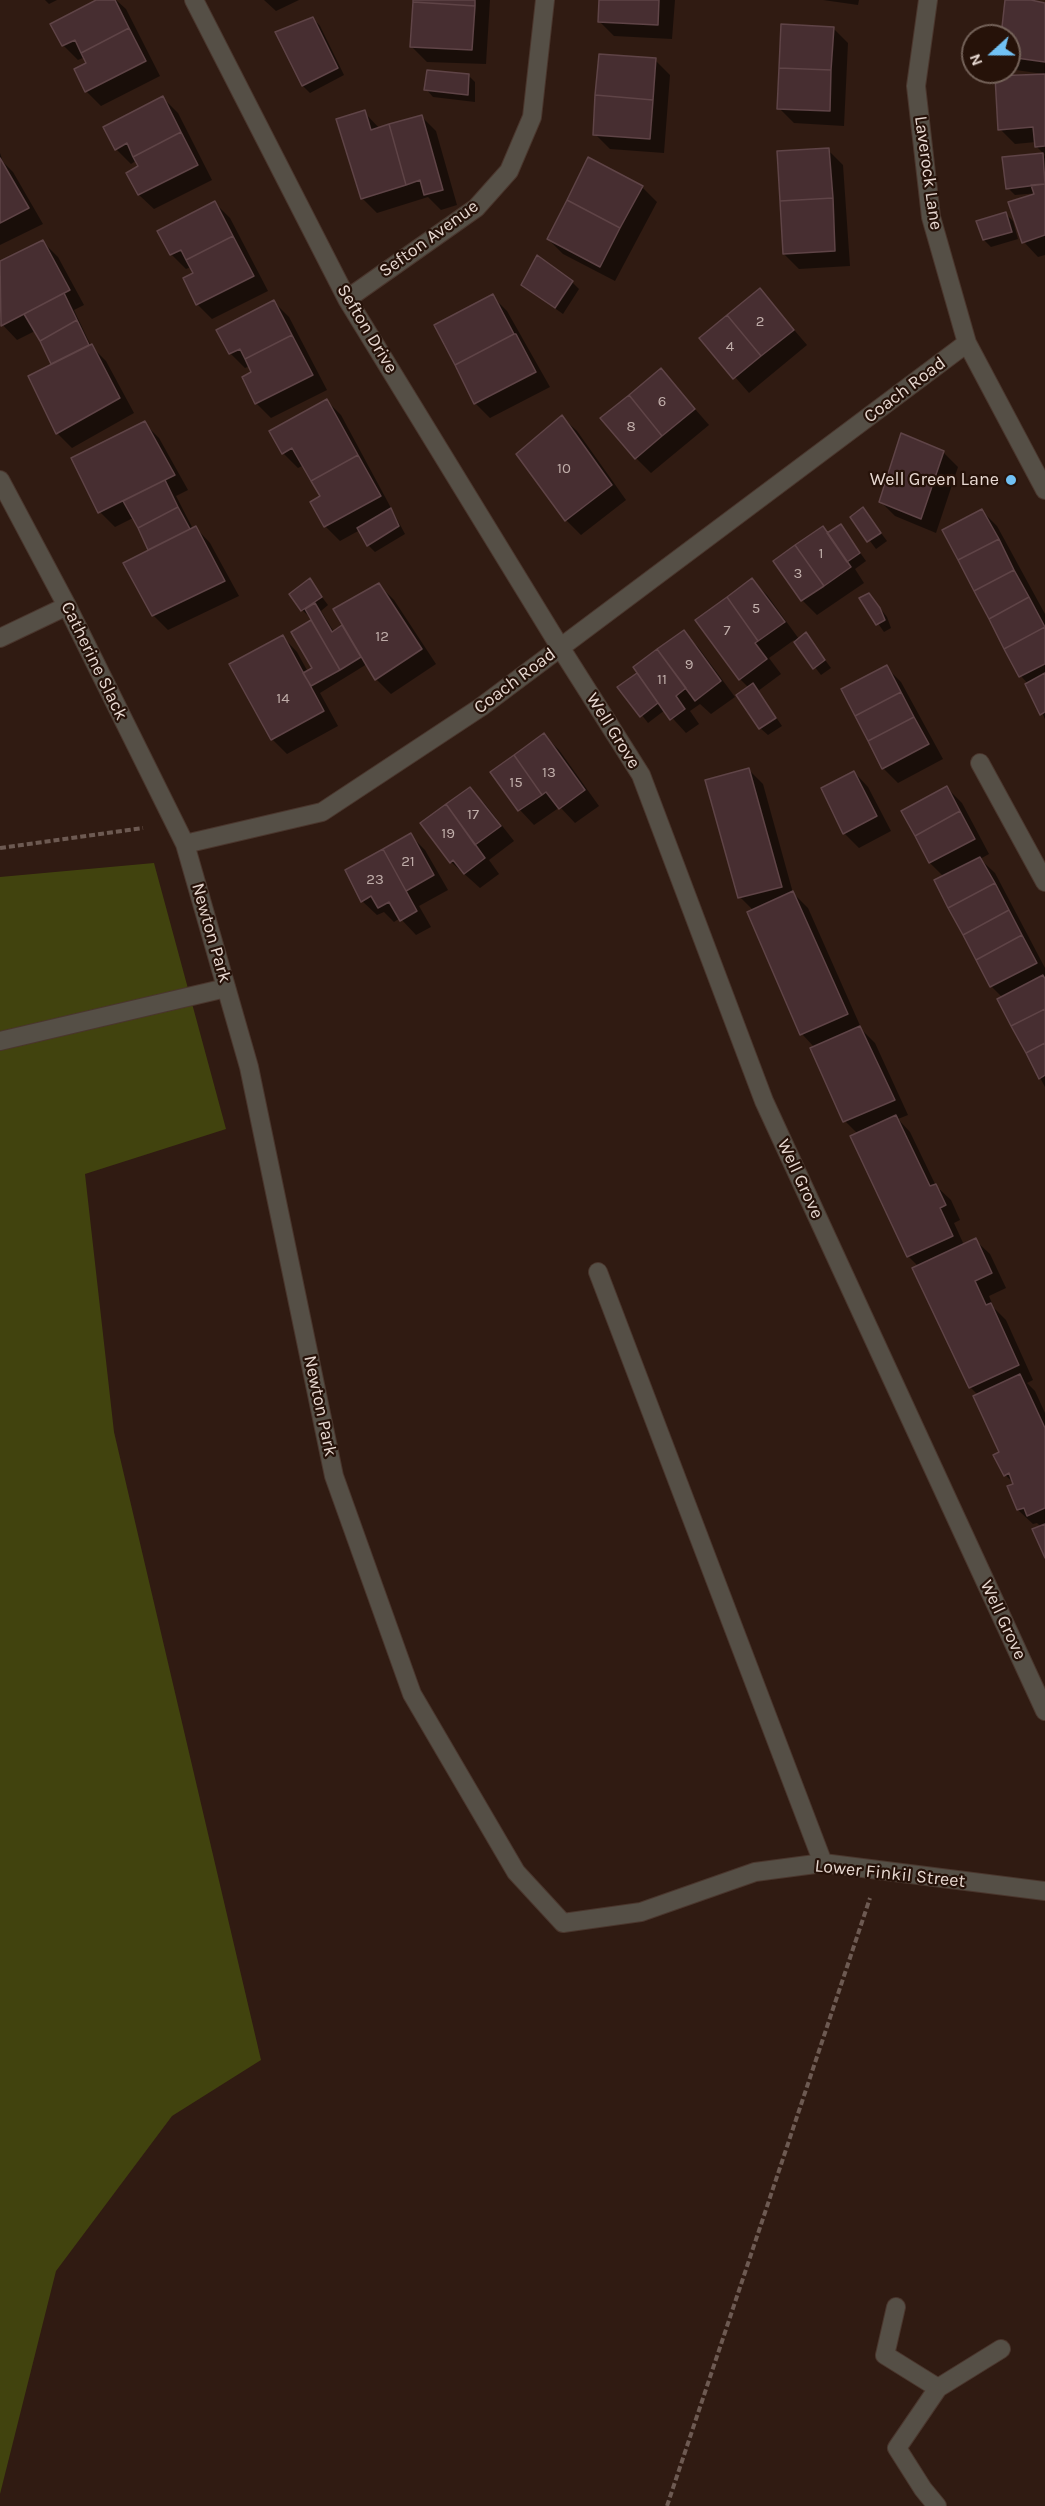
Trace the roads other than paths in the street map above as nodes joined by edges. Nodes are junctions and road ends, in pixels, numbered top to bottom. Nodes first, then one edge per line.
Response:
1 (194, 0) edge
2 (545, 0) edge
3 (928, 0) edge
4 (347, 299) junction
5 (968, 343) junction
6 (0, 480) edge
7 (1045, 490) edge
8 (67, 606) junction
9 (0, 638) edge
10 (560, 647) junction
11 (980, 763) dead end
12 (185, 844) junction
13 (1045, 882) edge
14 (226, 988) junction
15 (0, 1041) edge
16 (598, 1272) dead end
17 (1045, 1711) edge
18 (823, 1863) junction
19 (1045, 1891) edge
20 (563, 1923) joint
21 (896, 2307) dead end
22 (1001, 2349) dead end
23 (938, 2388) junction
24 (937, 2506) edge

1 - 4 street, Sefton Drive
2 - 4 street, Sefton Avenue
3 - 5 street, Laverock Lane
4 - 10 street, Sefton Drive
5 - 7 street
5 - 10 street, Coach Road
6 - 8 street, Catherine Slack
8 - 9 street
8 - 12 street, Catherine Slack
10 - 12 street, Coach Road
10 - 17 street, Well Grove
11 - 13 street
12 - 14 street, Newton Park
14 - 15 street
14 - 20 street, Newton Park
16 - 18 street
18 - 19 street, Lower Finkil Street
18 - 20 street, Lower Finkil Street
21 - 23 street
22 - 23 street
23 - 24 street

